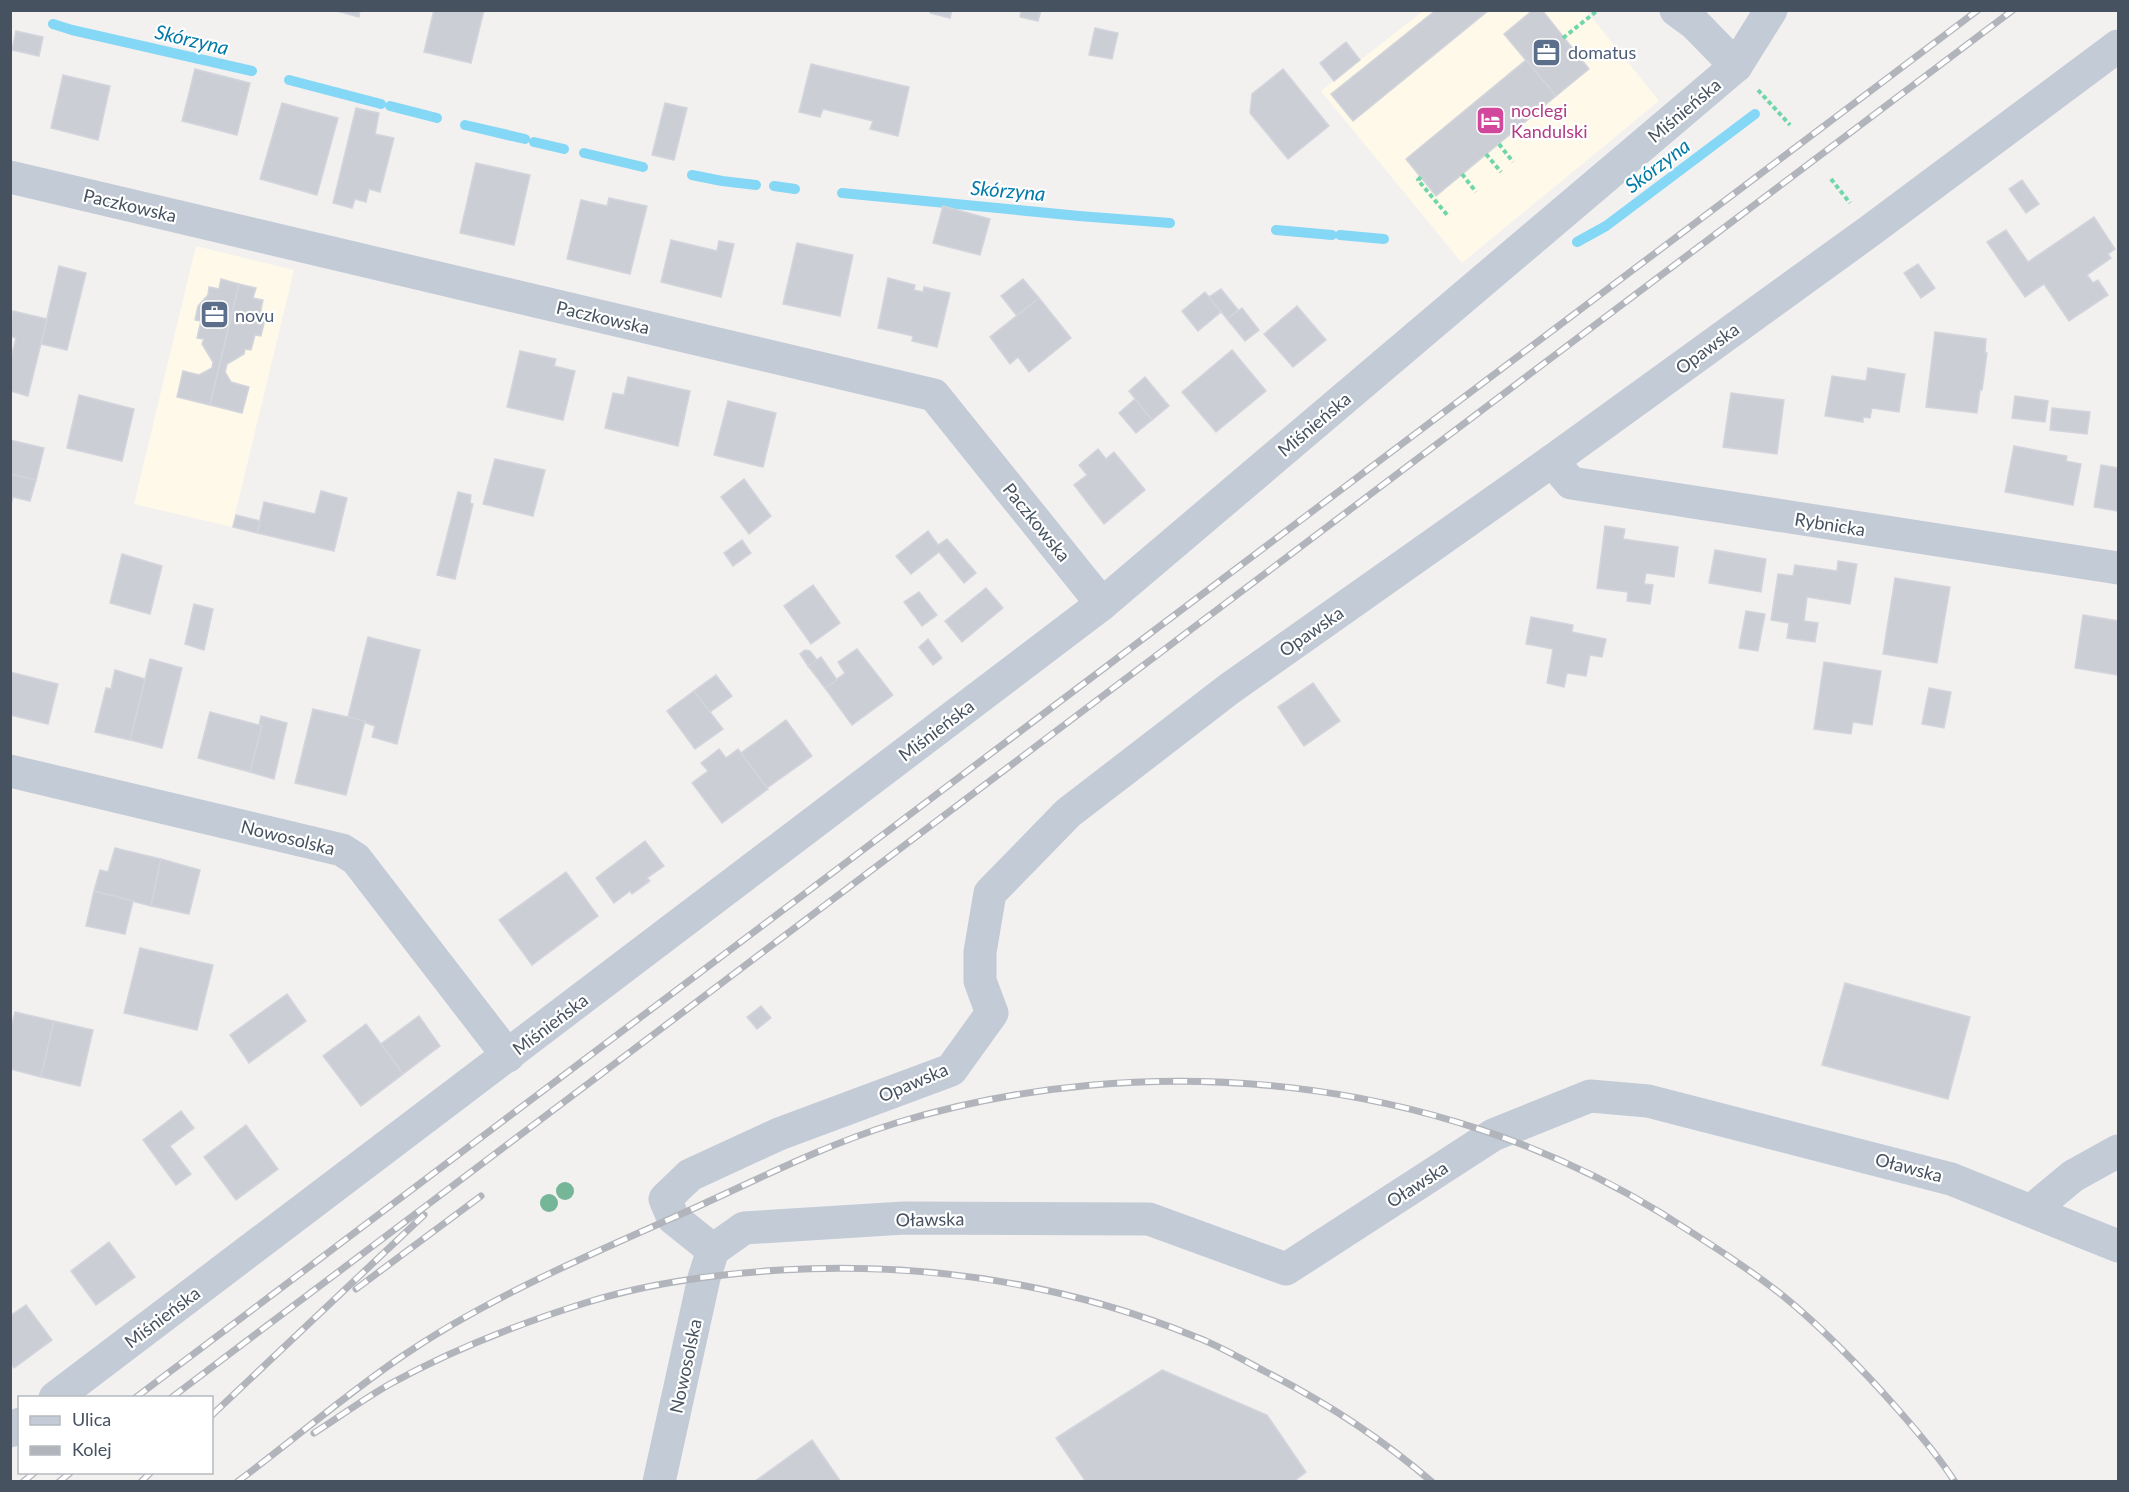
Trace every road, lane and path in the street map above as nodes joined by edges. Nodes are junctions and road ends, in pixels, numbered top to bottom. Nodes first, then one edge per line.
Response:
1 (1598, 10) edge
2 (1676, 10) edge
3 (1771, 10) edge
4 (1563, 38) dead end
5 (2118, 46) edge
6 (1736, 66) junction
7 (1790, 125) dead end
8 (1499, 144) dead end
9 (1486, 154) dead end
10 (1513, 162) dead end
11 (1501, 172) dead end
12 (1462, 174) dead end
13 (10, 177) edge
14 (1421, 177) dead end
15 (1476, 192) dead end
16 (1448, 216) dead end
17 (1551, 461) junction
18 (2118, 568) edge
19 (1102, 604) junction
20 (10, 771) edge
21 (508, 1056) junction
22 (2118, 1151) edge
23 (2032, 1210) junction
24 (2118, 1246) edge
25 (713, 1250) junction
26 (58, 1396) edge
27 (659, 1482) edge

1 - 4 path
2 - 6 street
3 - 6 street, Miśnieńska
5 - 17 street, Opawska
6 - 7 path
6 - 19 street, Miśnieńska
8 - 10 path
9 - 11 path
12 - 15 path
13 - 19 street, Paczkowska
14 - 16 path
17 - 18 street, Rybnicka
17 - 25 street, Opawska
19 - 21 street, Miśnieńska
20 - 21 street, Nowosolska
21 - 26 street, Miśnieńska
22 - 23 street
23 - 24 street, Oławska
23 - 25 street, Oławska
25 - 27 street, Nowosolska

